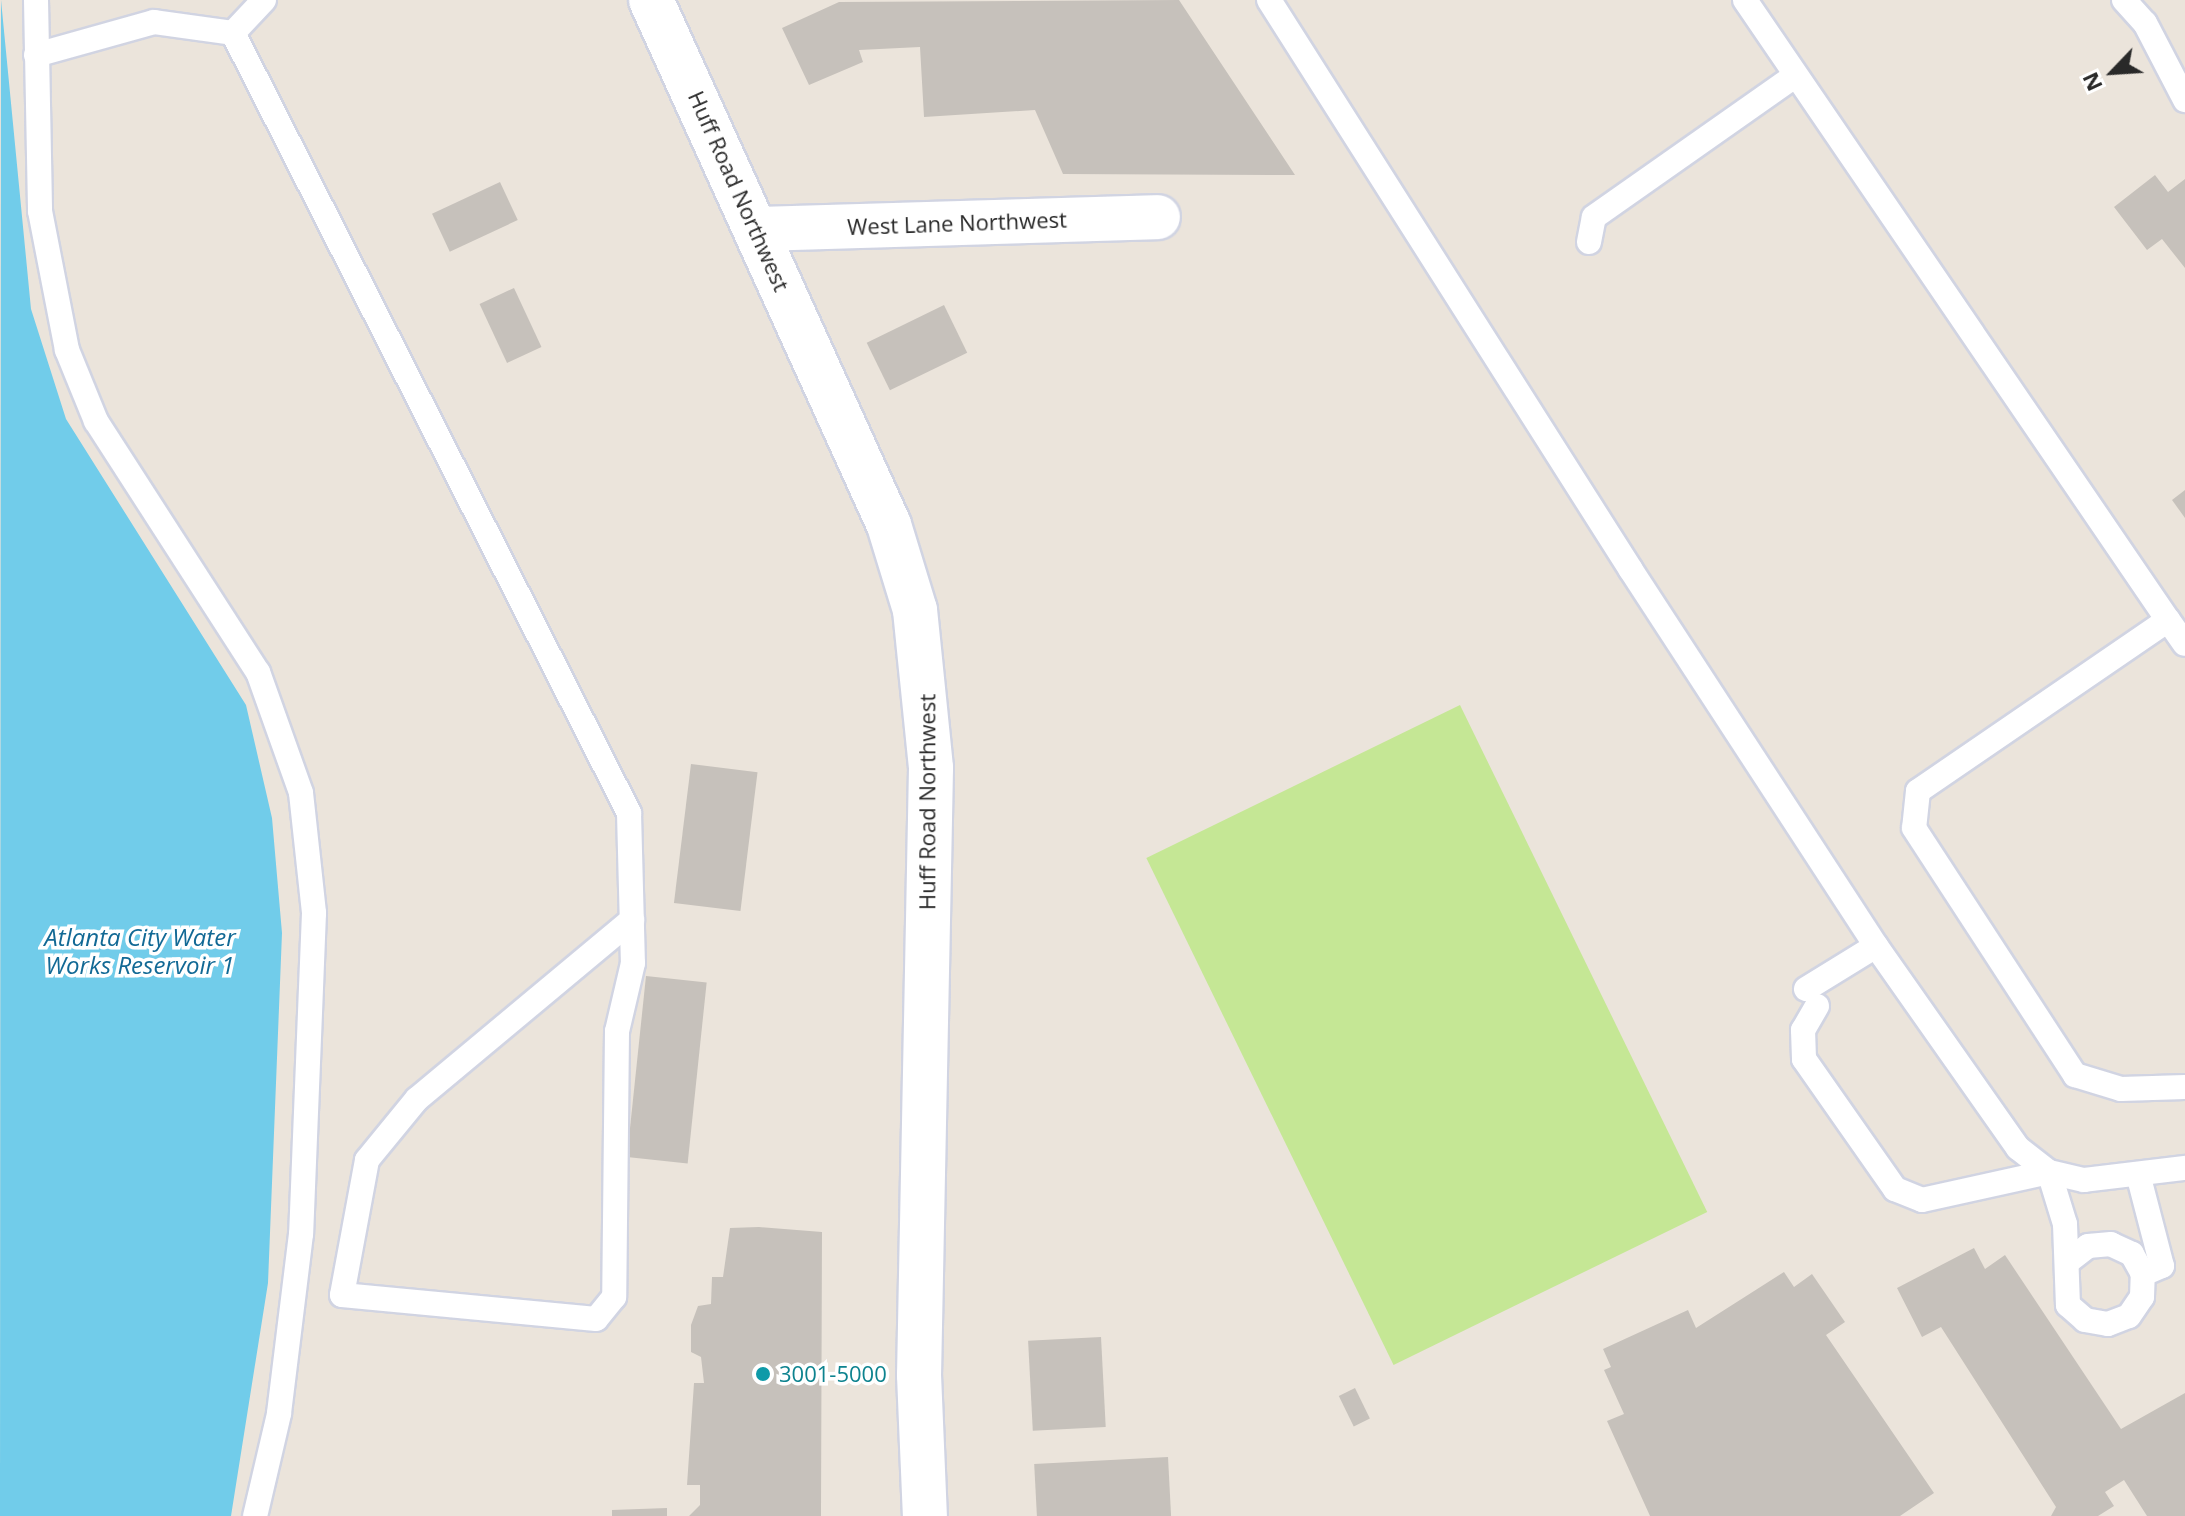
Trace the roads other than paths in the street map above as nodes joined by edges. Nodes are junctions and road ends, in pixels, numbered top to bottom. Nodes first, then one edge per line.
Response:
1 (36, 0) edge
2 (264, 0) edge
3 (651, 0) edge
4 (1269, 0) edge
5 (1745, 0) edge
6 (2124, 0) edge
7 (233, 33) junction
8 (36, 55) junction
9 (1793, 77) junction
10 (2185, 100) edge
11 (1158, 217) dead end
12 (756, 229) junction
13 (1589, 242) dead end
14 (2168, 620) junction
15 (2185, 644) edge
16 (632, 920) junction
17 (1876, 946) junction
18 (2185, 1087) edge
19 (2185, 1168) edge
20 (2049, 1172) junction
21 (2138, 1174) junction
22 (2070, 1260) junction
23 (2143, 1274) junction
24 (255, 1516) edge
25 (925, 1516) edge

1 - 8 lane
2 - 7 lane
3 - 12 street, Huff Road Northwest
4 - 17 lane
5 - 9 lane
6 - 10 lane
7 - 8 lane
7 - 16 lane
8 - 24 lane
9 - 13 lane
9 - 14 lane
11 - 12 street, West Lane Northwest
12 - 25 street, Huff Road Northwest
14 - 15 lane
14 - 18 lane
16 - 16 lane
17 - 20 lane
17 - 20 lane
19 - 21 lane
20 - 21 lane
20 - 22 lane
21 - 23 lane
22 - 23 lane
22 - 23 lane

